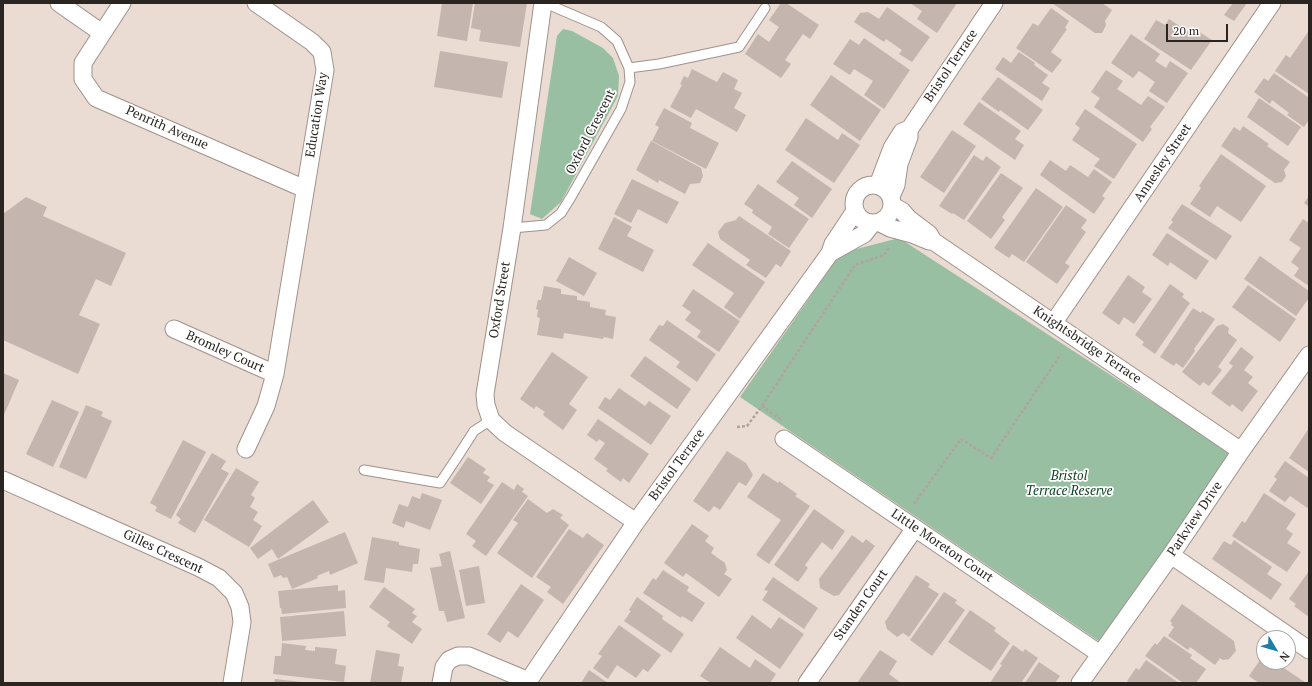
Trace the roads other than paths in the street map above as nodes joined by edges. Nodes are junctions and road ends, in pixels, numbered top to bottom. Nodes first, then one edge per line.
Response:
1 (59, 3) edge
2 (122, 3) edge
3 (256, 3) edge
4 (544, 3) edge
5 (994, 3) edge
6 (1272, 3) edge
7 (765, 8) dead end
8 (102, 33) junction
9 (629, 68) junction
10 (909, 130) junction
11 (878, 185) junction
12 (306, 189) junction
13 (892, 201) junction
14 (855, 211) junction
15 (876, 223) junction
16 (512, 228) junction
17 (933, 241) junction
18 (830, 253) junction
19 (1054, 322) junction
20 (174, 329) dead end
21 (1309, 355) edge
22 (275, 374) junction
23 (491, 420) junction
24 (785, 431) road end
25 (246, 449) dead end
26 (1241, 450) junction
27 (364, 470) dead end
28 (3, 480) edge
29 (636, 522) junction
30 (915, 528) junction
31 (1171, 555) junction
32 (1309, 650) edge
33 (1100, 654) junction
34 (528, 682) edge
35 (232, 683) edge
36 (441, 683) edge
37 (808, 683) edge
38 (1080, 683) edge

1 - 8 street
2 - 8 street, Penrith Avenue
3 - 12 street, Education Way
4 - 9 lane, Oxford Crescent
4 - 16 street, Oxford Street
5 - 10 street, Bristol Terrace
6 - 19 street, Annesley Street
7 - 9 lane
8 - 12 street, Penrith Avenue
9 - 16 lane, Oxford Crescent
10 - 11 street, Bristol Terrace
10 - 13 street, Bristol Terrace
11 - 13 street
11 - 14 street
12 - 22 street, Education Way
13 - 15 street
13 - 17 street, Knightsbridge Terrace
14 - 15 street
14 - 18 street, Bristol Terrace
15 - 17 street, Knightsbridge Terrace
15 - 18 street, Bristol Terrace
16 - 23 street, Oxford Street
17 - 19 street, Knightsbridge Terrace
18 - 29 street, Bristol Terrace
19 - 26 street, Knightsbridge Terrace
20 - 22 street, Bromley Court
21 - 26 street, Parkview Drive
22 - 25 street, Education Way
23 - 27 lane
23 - 29 street
24 - 30 street, Little Moreton Court
26 - 31 street, Parkview Drive
28 - 35 street, Gilles Crescent
29 - 34 street, Bristol Terrace
30 - 33 street, Little Moreton Court
30 - 37 street, Standen Court
31 - 32 street
31 - 33 street, Parkview Drive
33 - 38 street, Parkview Drive
34 - 36 street, Bristol Terrace

